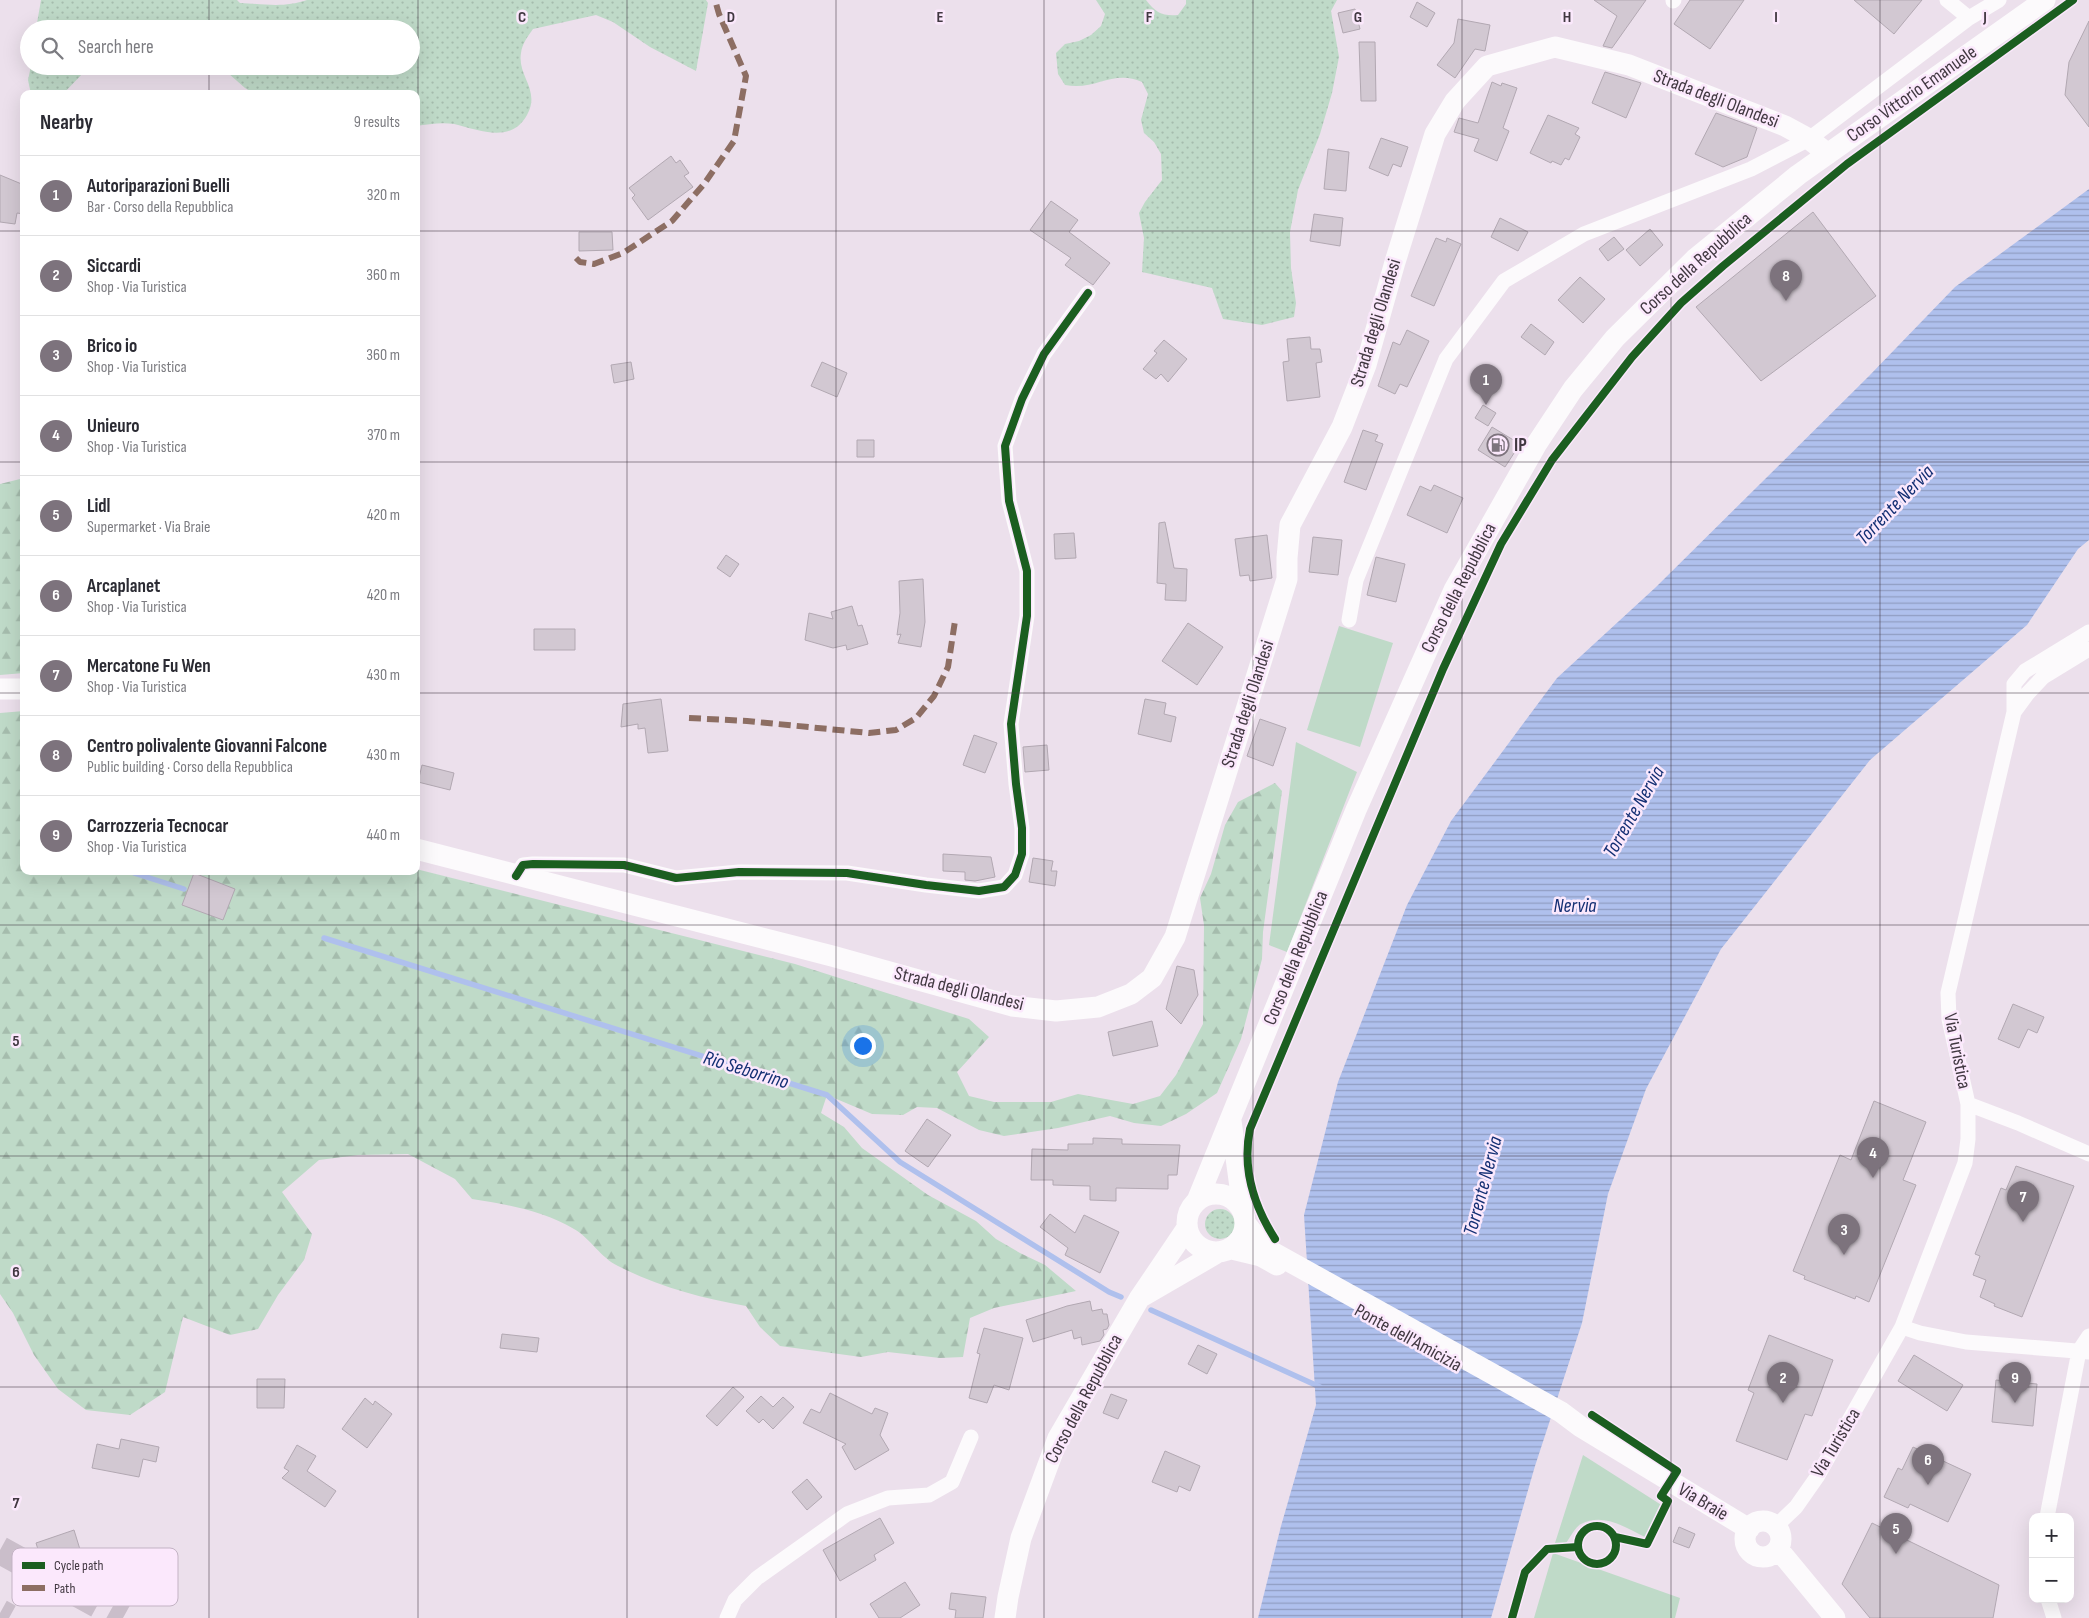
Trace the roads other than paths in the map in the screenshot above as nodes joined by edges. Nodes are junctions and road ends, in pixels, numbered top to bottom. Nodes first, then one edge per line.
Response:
1 (1947, 0) edge
2 (1999, 0) edge
3 (2045, 0) edge
4 (1969, 18) junction
5 (1809, 139) junction
6 (1828, 154) junction
7 (1088, 292) dead end
8 (1349, 620) dead end
9 (2089, 632) edge
10 (2089, 649) edge
11 (0, 689) edge
12 (20, 689) edge
13 (2014, 712) junction
14 (420, 850) edge
15 (516, 876) junction
16 (1968, 1104) junction
17 (1231, 1118) junction
18 (2089, 1154) edge
19 (1197, 1201) junction
20 (1244, 1216) junction
21 (1187, 1228) junction
22 (1224, 1251) junction
23 (1263, 1252) junction
24 (1139, 1299) junction
25 (1902, 1327) junction
26 (2089, 1336) edge
27 (2084, 1352) edge
28 (1581, 1428) joint
29 (971, 1437) dead end
30 (2048, 1513) edge
31 (1775, 1527) junction
32 (1749, 1529) junction
33 (1778, 1549) junction
34 (2049, 1603) edge
35 (727, 1618) edge
36 (1005, 1618) edge
37 (1836, 1618) edge
38 (2054, 1618) edge

1 - 4 street
2 - 4 street
3 - 6 main road, Corso Vittorio Emanuele
4 - 5 street
5 - 6 main road, Strada degli Olandesi
5 - 8 street
5 - 15 main road, Strada degli Olandesi
6 - 17 main road, Corso della Repubblica
7 - 15 street
9 - 13 street, Via Turistica
10 - 13 street, Via Turistica
11 - 12 main road
13 - 16 street, Via Turistica
14 - 15 main road, Strada degli Olandesi
16 - 18 street
16 - 25 street, Via Turistica
17 - 19 main road, Corso della Repubblica
17 - 20 main road, Corso della Repubblica
19 - 20 main road
19 - 21 main road
20 - 22 main road
20 - 23 main road
21 - 22 main road
21 - 24 main road, Corso della Repubblica
22 - 23 main road
22 - 24 main road, Corso della Repubblica
23 - 28 main road, Ponte dell'Amicizia
24 - 36 main road, Corso della Repubblica
25 - 27 street
25 - 31 street, Via Turistica
26 - 27 street
27 - 30 street
28 - 32 main road, Via Braie
29 - 35 street
31 - 32 main road
31 - 33 main road
32 - 33 main road
33 - 37 main road
34 - 38 street

